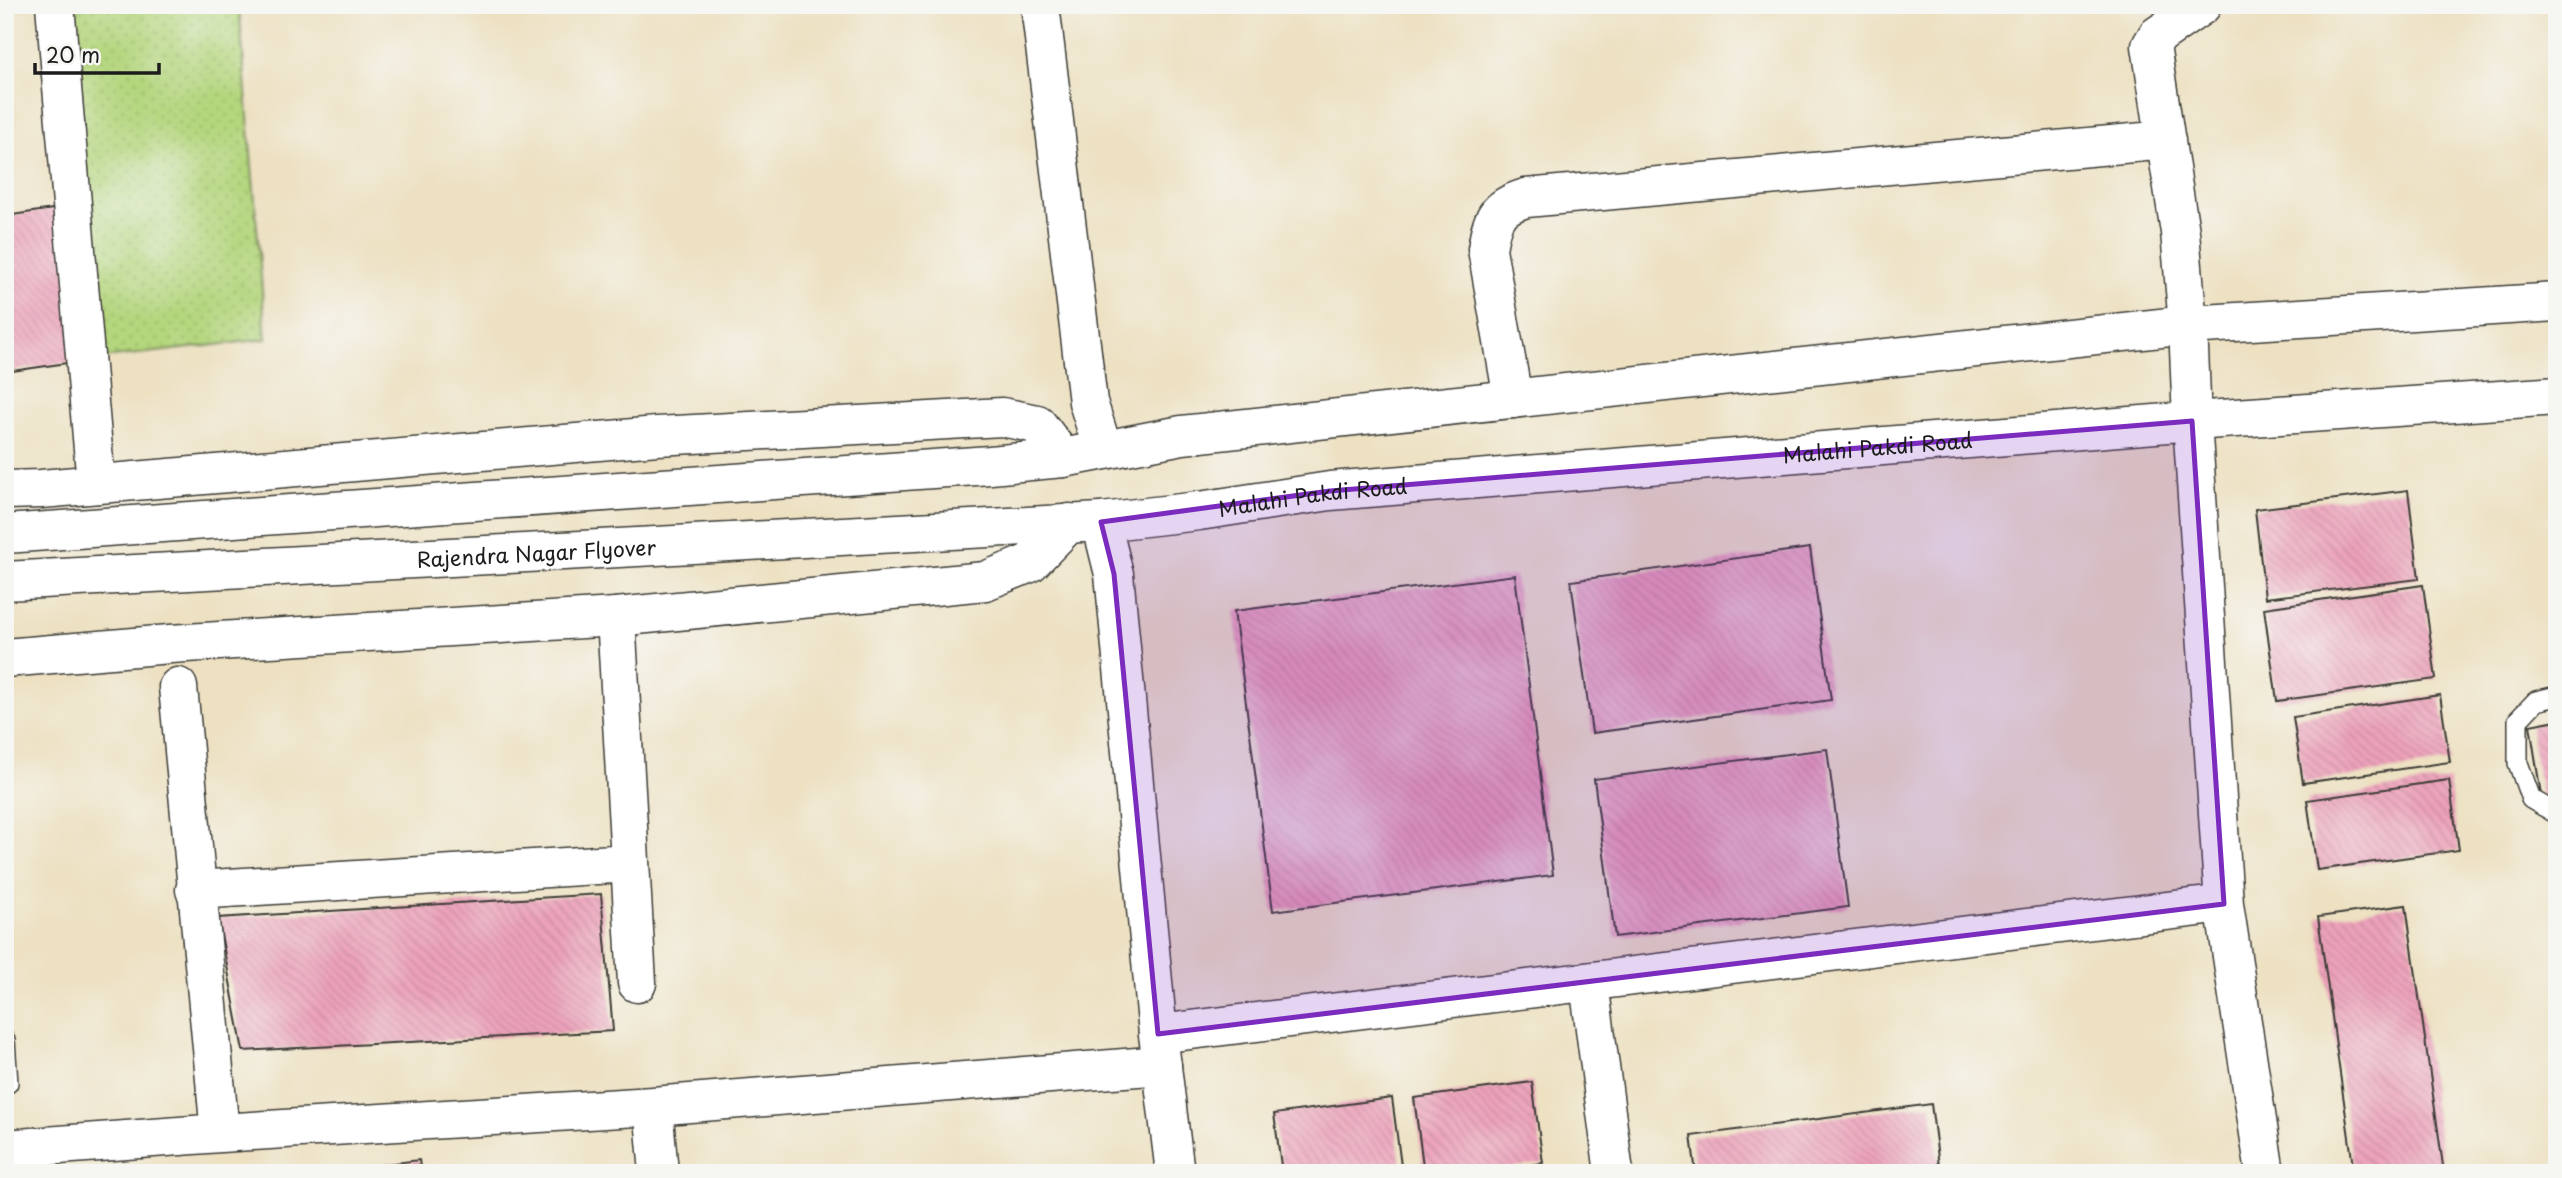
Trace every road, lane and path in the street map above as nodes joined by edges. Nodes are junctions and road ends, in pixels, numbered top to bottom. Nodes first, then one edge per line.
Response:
1 (55, 5) edge
2 (1040, 5) edge
3 (2202, 5) edge
4 (2166, 140) junction
5 (2557, 302) edge
6 (2188, 325) junction
7 (2557, 396) edge
8 (1513, 399) junction
9 (2192, 421) junction
10 (1103, 450) junction
11 (1063, 458) junction
12 (96, 484) junction
13 (5, 490) edge
14 (1085, 522) junction
15 (5, 534) edge
16 (5, 581) edge
17 (616, 617) junction
18 (5, 658) edge
19 (178, 687) dead end
20 (2557, 696) edge
21 (2557, 814) edge
22 (630, 863) junction
23 (195, 890) junction
24 (2224, 904) junction
25 (637, 983) dead end
26 (1589, 983) junction
27 (5, 1040) edge
28 (1160, 1050) junction
29 (5, 1083) edge
30 (653, 1106) junction
31 (219, 1133) junction
32 (5, 1149) edge
33 (659, 1173) edge
34 (1175, 1173) edge
35 (1614, 1173) edge
36 (2265, 1173) edge

1 - 12 street
2 - 10 street
3 - 4 street
4 - 6 street
4 - 8 street
5 - 6 street
6 - 8 street
6 - 9 street
7 - 9 street, Malahi Pakdi Road
8 - 10 street
9 - 14 street, Malahi Pakdi Road
9 - 24 street
10 - 11 street
11 - 12 street
11 - 15 street
12 - 13 street
14 - 16 street, Rajendra Nagar Flyover
14 - 17 street
14 - 28 street
17 - 18 street
17 - 22 street
19 - 23 street
20 - 21 lane
22 - 23 street
22 - 25 street
23 - 31 street
24 - 26 street
24 - 36 street
26 - 28 street
26 - 35 street
27 - 29 lane
28 - 30 street
28 - 34 street
30 - 31 street
30 - 33 street
31 - 32 street

